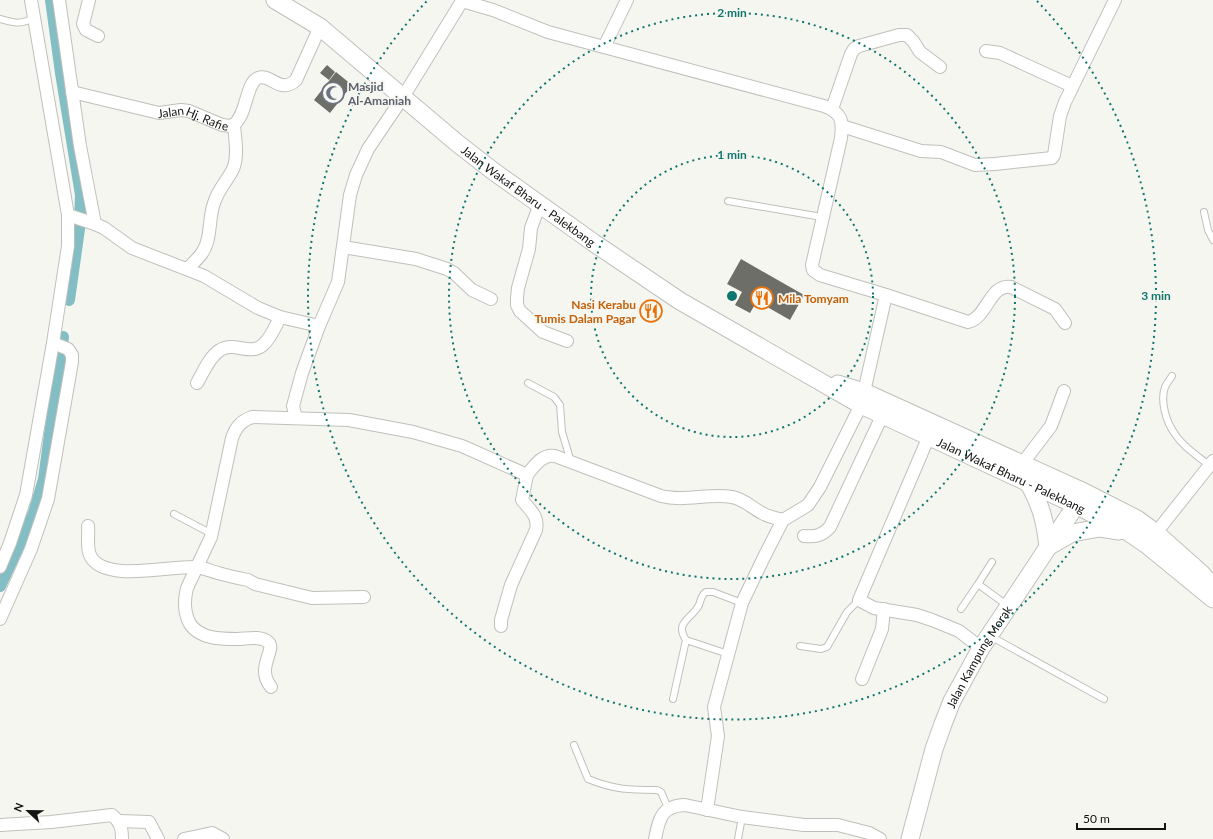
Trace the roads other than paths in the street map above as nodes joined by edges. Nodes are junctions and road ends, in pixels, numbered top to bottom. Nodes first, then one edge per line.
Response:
1 (31, 0) edge
2 (59, 0) edge
3 (89, 0) edge
4 (275, 0) edge
5 (627, 0) edge
6 (1115, 0) edge
7 (461, 1) edge
8 (495, 5) edge
9 (34, 18) junction
10 (0, 19) edge
11 (320, 27) junction
12 (98, 36) dead end
13 (604, 47) junction
14 (986, 51) dead end
15 (940, 67) dead end
16 (1072, 86) junction
17 (72, 92) junction
18 (403, 97) junction
19 (832, 109) junction
20 (234, 125) junction
21 (842, 126) junction
22 (728, 201) dead end
23 (540, 204) junction
24 (1204, 212) dead end
25 (71, 216) junction
26 (822, 217) junction
27 (95, 224) junction
28 (1213, 240) edge
29 (343, 247) junction
30 (187, 270) junction
31 (886, 295) junction
32 (490, 299) dead end
33 (280, 317) junction
34 (1065, 323) dead end
35 (319, 326) junction
36 (567, 341) dead end
37 (53, 343) junction
38 (1172, 376) dead end
39 (197, 383) dead end
40 (528, 383) dead end
41 (1064, 391) dead end
42 (862, 399) junction
43 (882, 416) junction
44 (296, 418) junction
45 (929, 436) junction
46 (571, 462) junction
47 (1022, 464) junction
48 (1211, 464) edge
49 (527, 475) junction
50 (1028, 482) junction
51 (1080, 498) junction
52 (174, 514) dead end
53 (783, 520) junction
54 (88, 526) dead end
55 (1128, 532) junction
56 (212, 534) junction
57 (804, 536) dead end
58 (1151, 539) junction
59 (1048, 547) junction
60 (992, 562) dead end
61 (0, 567) edge
62 (197, 567) junction
63 (978, 584) junction
64 (1213, 587) edge
65 (364, 597) dead end
66 (1213, 599) edge
67 (859, 600) junction
68 (742, 603) junction
69 (1008, 606) junction
70 (884, 609) junction
71 (961, 609) dead end
72 (0, 619) edge
73 (501, 626) dead end
74 (686, 640) junction
75 (985, 641) junction
76 (800, 646) dead end
77 (728, 654) junction
78 (862, 679) dead end
79 (272, 687) dead end
80 (672, 699) dead end
81 (1104, 699) dead end
82 (574, 745) dead end
83 (668, 808) junction
84 (707, 810) junction
85 (742, 817) junction
86 (119, 821) junction
87 (0, 825) edge
88 (122, 839) edge
89 (158, 839) edge
90 (184, 839) edge
91 (223, 839) edge
92 (655, 839) edge
93 (738, 839) edge
94 (880, 839) edge
95 (910, 839) edge

1 - 9 street
2 - 17 street
3 - 12 street
4 - 11 main road, Jalan Wakaf Bharu - Palekbang
5 - 13 street
6 - 16 street
7 - 8 street
7 - 18 street
8 - 13 street
9 - 10 lane
9 - 25 street
11 - 18 main road, Jalan Wakaf Bharu - Palekbang
11 - 20 street, Jalan Hj. Rafie
13 - 19 street
14 - 16 street
15 - 19 street
16 - 21 street
17 - 20 street, Jalan Hj. Rafie
17 - 27 street
18 - 23 main road, Jalan Wakaf Bharu - Palekbang
18 - 29 street
19 - 21 street
20 - 30 street
21 - 26 street
22 - 26 lane
23 - 36 street
23 - 42 main road, Jalan Wakaf Bharu - Palekbang
24 - 28 lane
25 - 27 street
25 - 37 street
26 - 31 street
27 - 30 street
29 - 32 street
29 - 35 street
30 - 33 street
31 - 34 street
31 - 42 street
33 - 35 street
33 - 39 street
35 - 44 street
37 - 61 street
37 - 72 street
38 - 48 lane
40 - 46 lane
41 - 47 street
42 - 43 main road, Jalan Wakaf Bharu - Palekbang
42 - 47 main road, Jalan Wakaf Bharu - Palekbang
42 - 53 street
43 - 45 main road, Jalan Wakaf Bharu - Palekbang
43 - 57 street
44 - 49 street
44 - 56 street
45 - 50 main road, Jalan Wakaf Bharu - Palekbang
45 - 67 street
46 - 49 street
46 - 53 street
47 - 51 main road, Jalan Wakaf Bharu - Palekbang
48 - 58 street
49 - 73 street
50 - 51 main road, Jalan Wakaf Bharu - Palekbang
50 - 59 main road
51 - 55 main road, Jalan Wakaf Bharu - Palekbang
51 - 58 main road, Jalan Wakaf Bharu - Palekbang
51 - 59 main road, Jalan Kampung Morak
52 - 56 lane
53 - 68 street
54 - 62 street
55 - 58 main road, Jalan Wakaf Bharu - Palekbang
55 - 59 main road
56 - 62 street
58 - 64 main road, Jalan Wakaf Bharu - Palekbang
58 - 66 main road, Jalan Wakaf Bharu - Palekbang
59 - 69 main road, Jalan Kampung Morak
60 - 63 lane
62 - 65 street
62 - 79 street
63 - 69 lane
63 - 71 lane
67 - 70 street
67 - 76 lane
68 - 74 lane
68 - 77 street
69 - 75 main road, Jalan Kampung Morak
70 - 75 street
70 - 78 street
74 - 77 lane
74 - 80 lane
75 - 81 lane
75 - 95 main road, Jalan Kampung Morak
77 - 84 street
82 - 83 lane
83 - 84 street
83 - 92 street
84 - 85 street
85 - 93 lane
85 - 94 street
86 - 87 street
86 - 88 street
86 - 89 street
90 - 91 street

